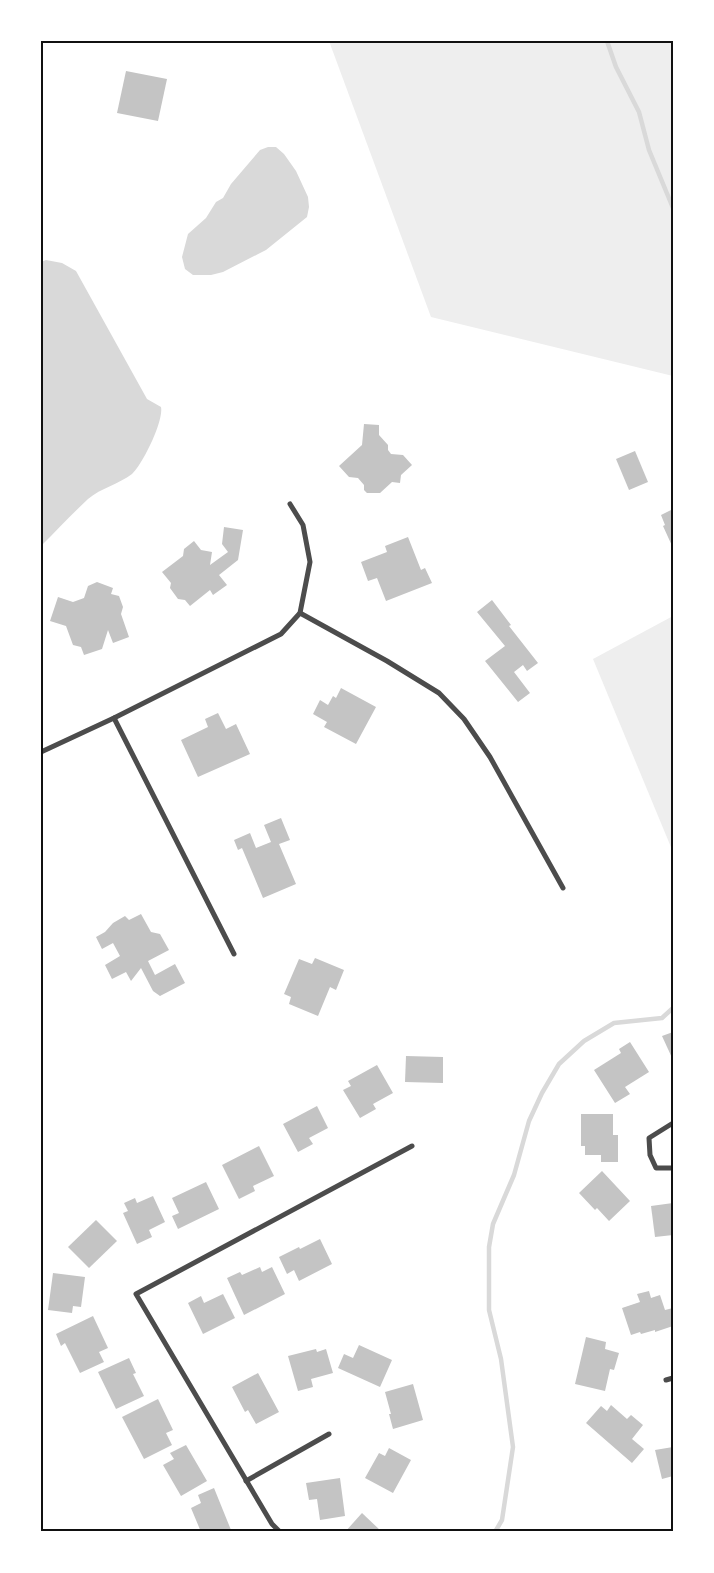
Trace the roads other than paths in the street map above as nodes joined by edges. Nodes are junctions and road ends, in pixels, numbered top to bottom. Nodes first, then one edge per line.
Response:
1 (290, 504) dead end
2 (300, 613) junction
3 (114, 718) junction
4 (41, 752) edge
5 (563, 888) dead end
6 (234, 954) dead end
7 (673, 1122) edge
8 (412, 1146) dead end
9 (673, 1168) edge
10 (673, 1378) edge
11 (666, 1380) dead end
12 (329, 1434) dead end
13 (246, 1481) junction
14 (280, 1532) edge

1 - 2 street
2 - 3 street
2 - 5 street
3 - 4 street
3 - 6 street
7 - 9 street
8 - 13 street
10 - 11 street
12 - 13 street
13 - 14 street

